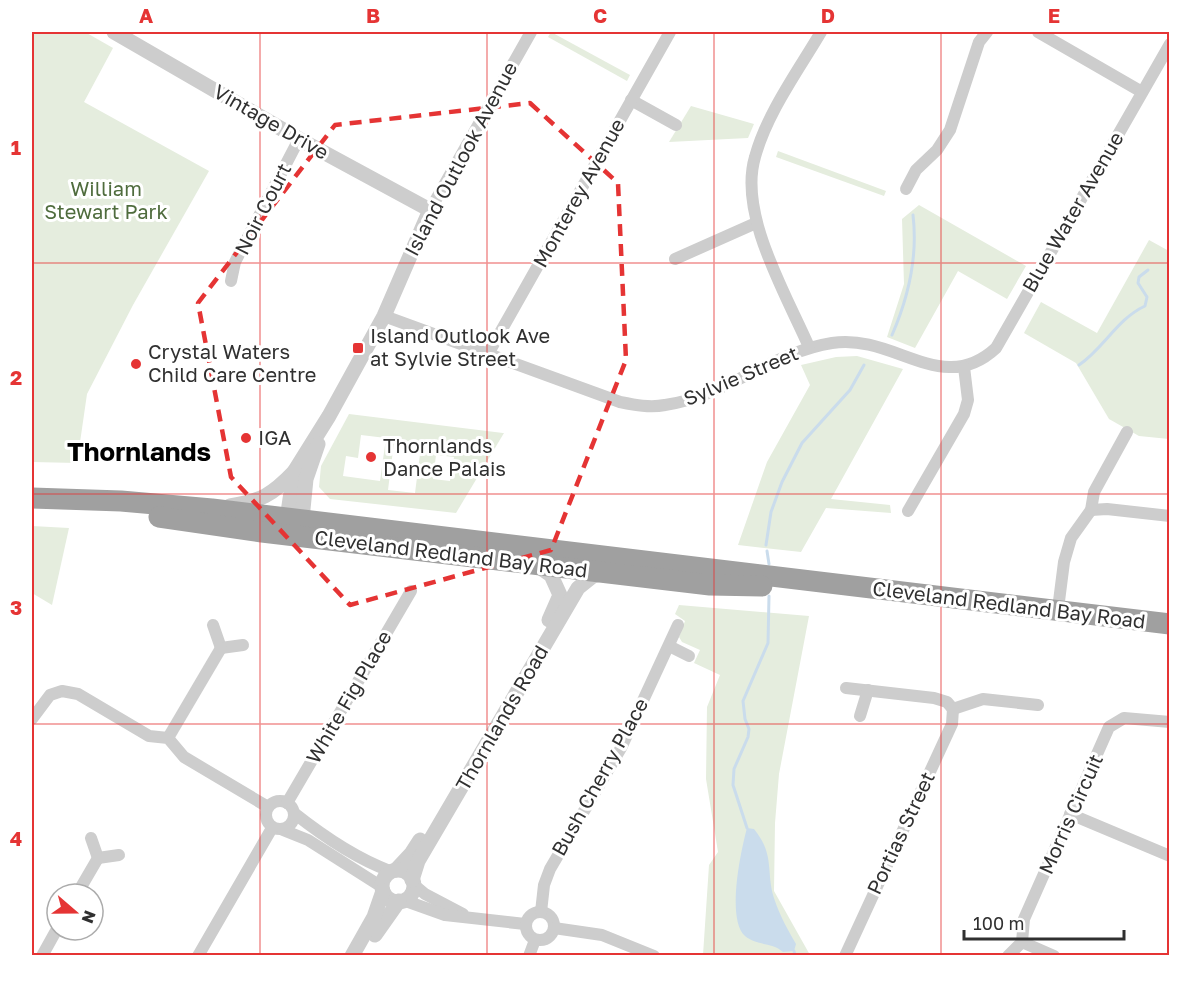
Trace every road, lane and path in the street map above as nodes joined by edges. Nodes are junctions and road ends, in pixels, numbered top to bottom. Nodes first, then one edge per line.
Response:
1 (114, 32) edge
2 (531, 32) edge
3 (670, 32) edge
4 (821, 32) edge
5 (987, 32) edge
6 (1038, 32) edge
7 (1170, 44) edge
8 (1142, 92) junction
9 (631, 100) junction
10 (676, 125) dead end
11 (299, 139) junction
12 (906, 189) dead end
13 (430, 210) junction
14 (756, 223) junction
15 (675, 259) dead end
16 (231, 281) dead end
17 (384, 316) junction
18 (809, 347) junction
19 (488, 354) junction
20 (964, 367) junction
21 (328, 416) junction
22 (1127, 432) dead end
23 (294, 472) junction
24 (32, 498) edge
25 (54, 499) junction
26 (212, 509) junction
27 (1091, 510) junction
28 (908, 511) dead end
29 (1170, 516) edge
30 (294, 527) junction
31 (629, 559) junction
32 (533, 562) junction
33 (608, 572) junction
34 (710, 585) junction
35 (849, 586) junction
36 (411, 591) dead end
37 (1058, 609) junction
38 (1170, 624) edge
39 (213, 625) dead end
40 (678, 625) dead end
41 (243, 645) dead end
42 (669, 646) junction
43 (221, 648) junction
44 (689, 656) dead end
45 (846, 688) dead end
46 (868, 690) junction
47 (1038, 705) dead end
48 (953, 709) junction
49 (860, 717) dead end
50 (32, 719) edge
51 (1170, 722) edge
52 (168, 738) junction
53 (268, 807) junction
54 (290, 808) junction
55 (1070, 814) junction
56 (278, 829) junction
57 (91, 838) dead end
58 (119, 855) dead end
59 (1170, 856) edge
60 (98, 858) junction
61 (393, 871) junction
62 (84, 882) edge
63 (413, 882) junction
64 (382, 889) junction
65 (401, 901) junction
66 (541, 912) junction
67 (472, 918) junction
68 (525, 924) junction
69 (554, 928) junction
70 (535, 940) junction
71 (50, 942) edge
72 (1022, 942) junction
73 (42, 956) edge
74 (198, 956) edge
75 (352, 956) edge
76 (363, 956) edge
77 (529, 956) edge
78 (654, 956) edge
79 (845, 956) edge
80 (1008, 956) edge
81 (1054, 956) edge

1 - 11 street, Vintage Drive
2 - 13 street, Island Outlook Avenue
3 - 9 street, Monterey Avenue
4 - 14 street
5 - 12 street
6 - 8 street
7 - 8 street, Blue Water Avenue
8 - 20 street, Blue Water Avenue
9 - 10 street
9 - 19 street, Monterey Avenue
11 - 13 street, Vintage Drive
11 - 16 street, Noir Court
13 - 17 street, Island Outlook Avenue
14 - 15 street
14 - 18 street
17 - 19 street, Sylvie Street
17 - 21 street, Island Outlook Avenue
18 - 19 street, Sylvie Street
18 - 20 street, Sylvie Street
20 - 28 street
21 - 23 street, Island Outlook Avenue
21 - 30 street, Island Outlook Avenue
22 - 27 street
23 - 26 street
23 - 30 street, Island Outlook Avenue
24 - 25 highway, Cleveland Redland Bay Road
25 - 26 highway, Cleveland Redland Bay Road
25 - 30 highway, Cleveland Redland Bay Road
26 - 30 highway, Cleveland Redland Bay Road
27 - 29 street
27 - 37 street
30 - 31 highway, Cleveland Redland Bay Road
30 - 32 highway, Cleveland Redland Bay Road
31 - 34 highway
31 - 35 highway, Cleveland Redland Bay Road
32 - 33 highway, Cleveland Redland Bay Road
32 - 61 street, Thornlands Road
33 - 34 highway, Cleveland Redland Bay Road
33 - 63 street, Thornlands Road
34 - 35 highway, Cleveland Redland Bay Road
35 - 37 highway, Cleveland Redland Bay Road
36 - 54 street, White Fig Place
37 - 38 highway, Cleveland Redland Bay Road
39 - 43 street
40 - 42 street, Bush Cherry Place
41 - 43 street
42 - 44 street
42 - 66 street, Bush Cherry Place
43 - 52 street
45 - 46 street
46 - 48 street
46 - 49 street
47 - 48 street
48 - 79 street, Portias Street
50 - 52 street
51 - 55 street, Morris Circuit
52 - 53 street
53 - 54 street
53 - 56 street
54 - 56 street
54 - 61 street
55 - 59 street
55 - 72 street, Morris Circuit
56 - 64 street
56 - 74 street
57 - 60 street
58 - 60 street
60 - 62 street
61 - 63 street
61 - 64 street, Thornlands Road
63 - 65 street, Thornlands Road
63 - 67 street
64 - 65 street
64 - 75 street, Thornlands Road
65 - 67 street
65 - 76 street, Thornlands Road
66 - 68 street
66 - 69 street
67 - 68 street
68 - 70 street
69 - 70 street
69 - 78 street
70 - 77 street
71 - 73 street
72 - 80 street
72 - 81 street

